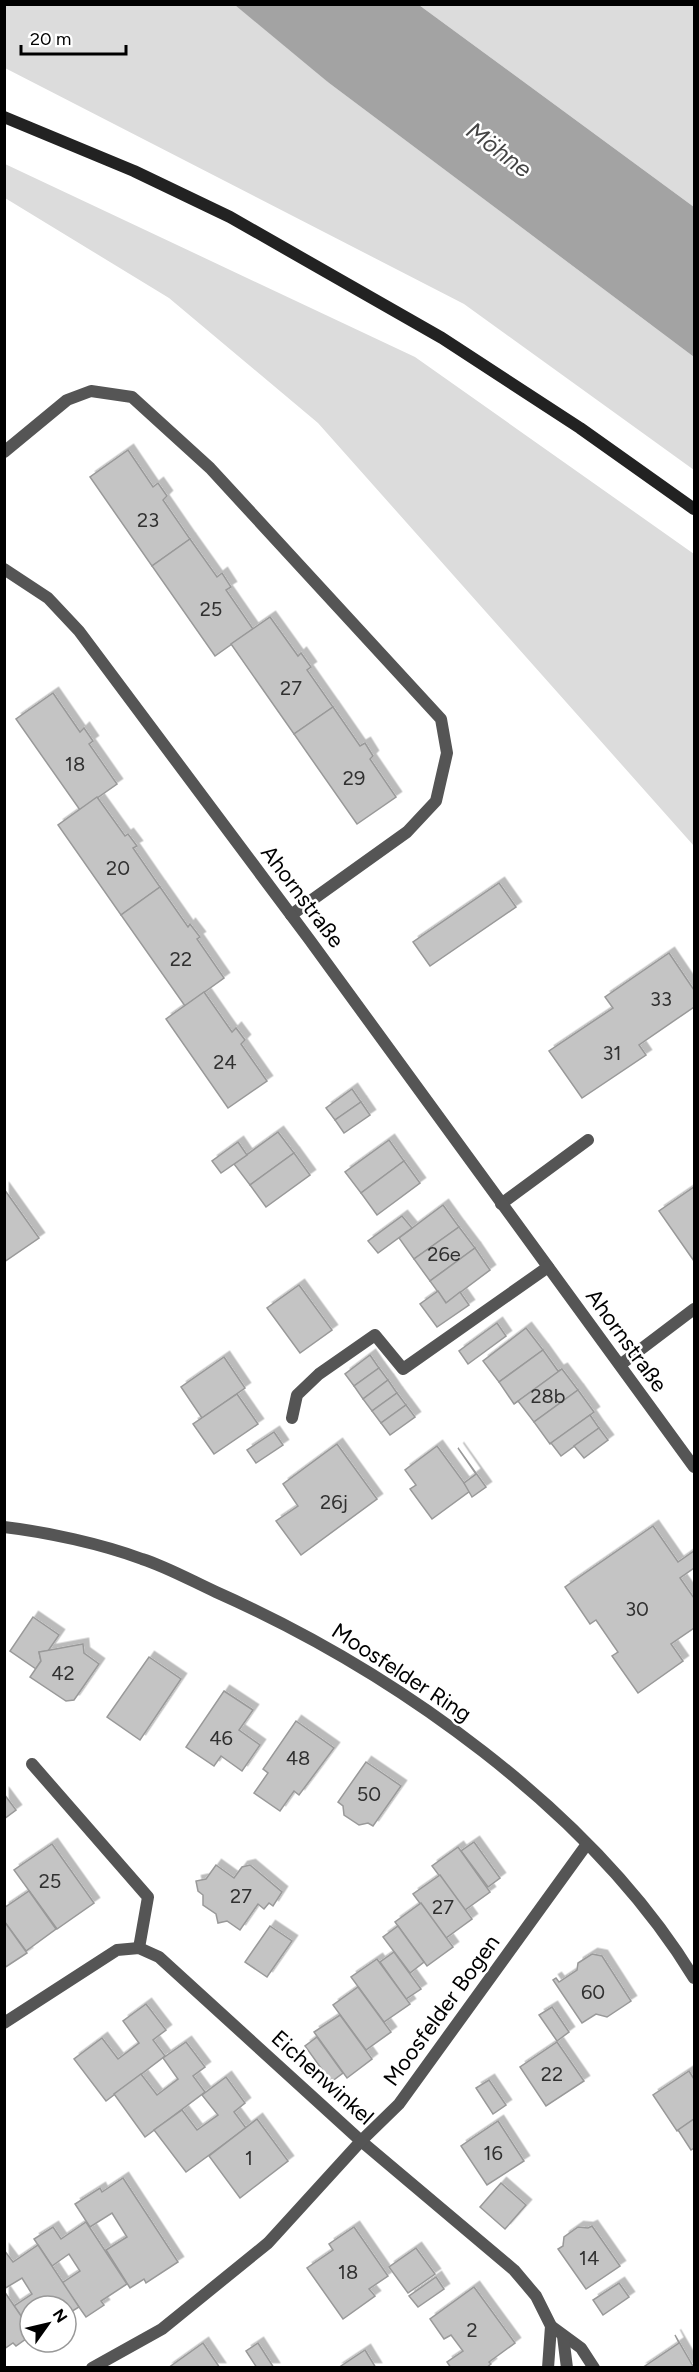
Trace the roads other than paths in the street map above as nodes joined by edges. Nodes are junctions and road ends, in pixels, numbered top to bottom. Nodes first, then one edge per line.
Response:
1 (4, 117) edge
2 (4, 452) edge
3 (694, 509) edge
4 (4, 569) edge
5 (291, 915) junction
6 (588, 1140) dead end
7 (501, 1204) junction
8 (548, 1267) junction
9 (694, 1309) edge
10 (620, 1365) junction
11 (292, 1418) dead end
12 (694, 1467) edge
13 (4, 1527) edge
14 (32, 1764) dead end
15 (587, 1844) junction
16 (139, 1948) junction
17 (694, 1978) edge
18 (4, 2023) edge
19 (361, 2141) junction
20 (551, 2326) junction
21 (563, 2336) junction
22 (92, 2367) edge
23 (548, 2367) edge
24 (567, 2367) edge
25 (594, 2367) edge

1 - 3 main road
2 - 5 street
4 - 5 street, Ahornstraße
5 - 7 street, Ahornstraße
6 - 7 street
7 - 8 street, Ahornstraße
8 - 10 street, Ahornstraße
8 - 11 street
9 - 10 street
10 - 12 street, Ahornstraße
13 - 15 street, Moosfelder Ring
14 - 16 street
15 - 17 street, Moosfelder Ring
15 - 19 street, Moosfelder Bogen
16 - 18 street
16 - 19 street, Eichenwinkel
19 - 20 street, Eichenwinkel
19 - 22 street, Moosfelder Bogen
20 - 21 street
20 - 23 street
21 - 24 street
21 - 25 street

